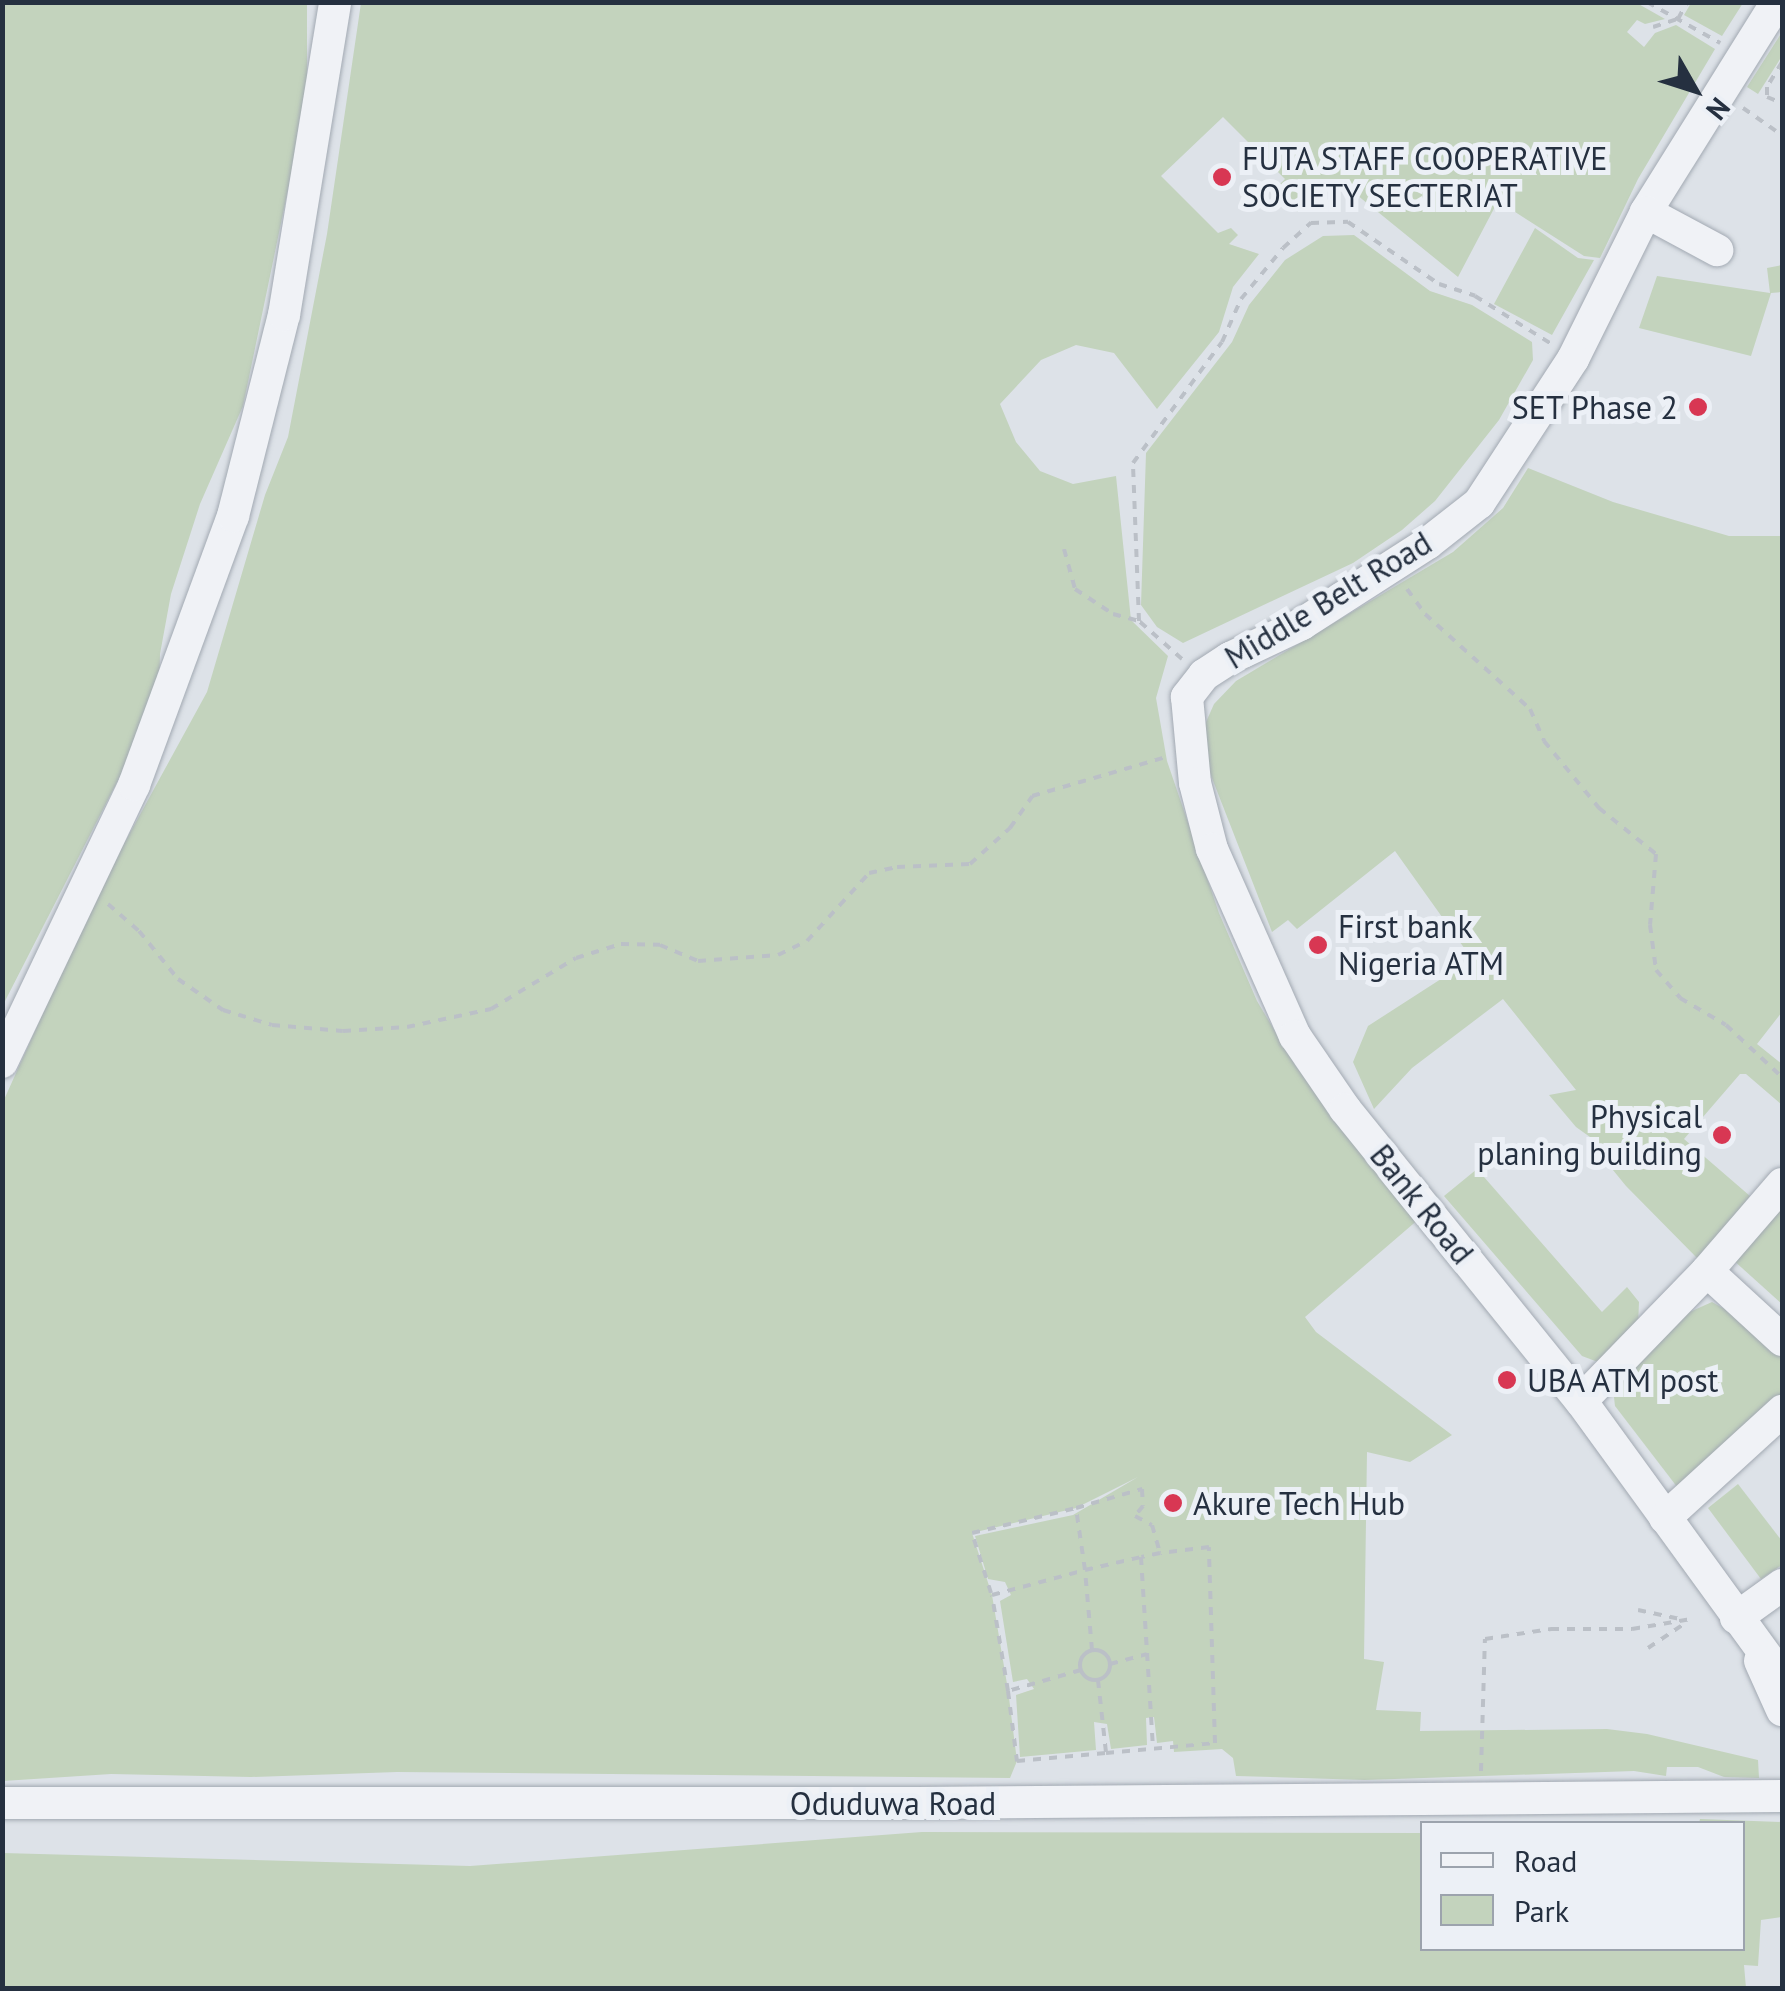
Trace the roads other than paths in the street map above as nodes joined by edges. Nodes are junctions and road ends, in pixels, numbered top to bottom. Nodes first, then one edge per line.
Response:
1 (335, 2) edge
2 (1777, 2) edge
3 (1646, 212) junction
4 (1718, 250) dead end
5 (1189, 748) joint
6 (2, 1062) edge
7 (1782, 1184) edge
8 (1708, 1272) junction
9 (1782, 1340) edge
10 (1581, 1401) junction
11 (1782, 1411) edge
12 (1665, 1518) junction
13 (1782, 1585) edge
14 (1736, 1618) junction
15 (1782, 1678) edge
16 (1782, 1710) edge
17 (1782, 1796) edge
18 (2, 1802) edge

1 - 6 street
2 - 3 street, Middle Belt Road
3 - 4 street
3 - 5 street, Middle Belt Road
5 - 10 street, Bank Road
7 - 8 street
8 - 9 street
8 - 10 street
10 - 12 street, Bank Road
11 - 12 street
12 - 14 street, Bank Road
13 - 14 street
14 - 15 street, Bank Road
14 - 16 street, Bank Road
17 - 18 street, Oduduwa Road

